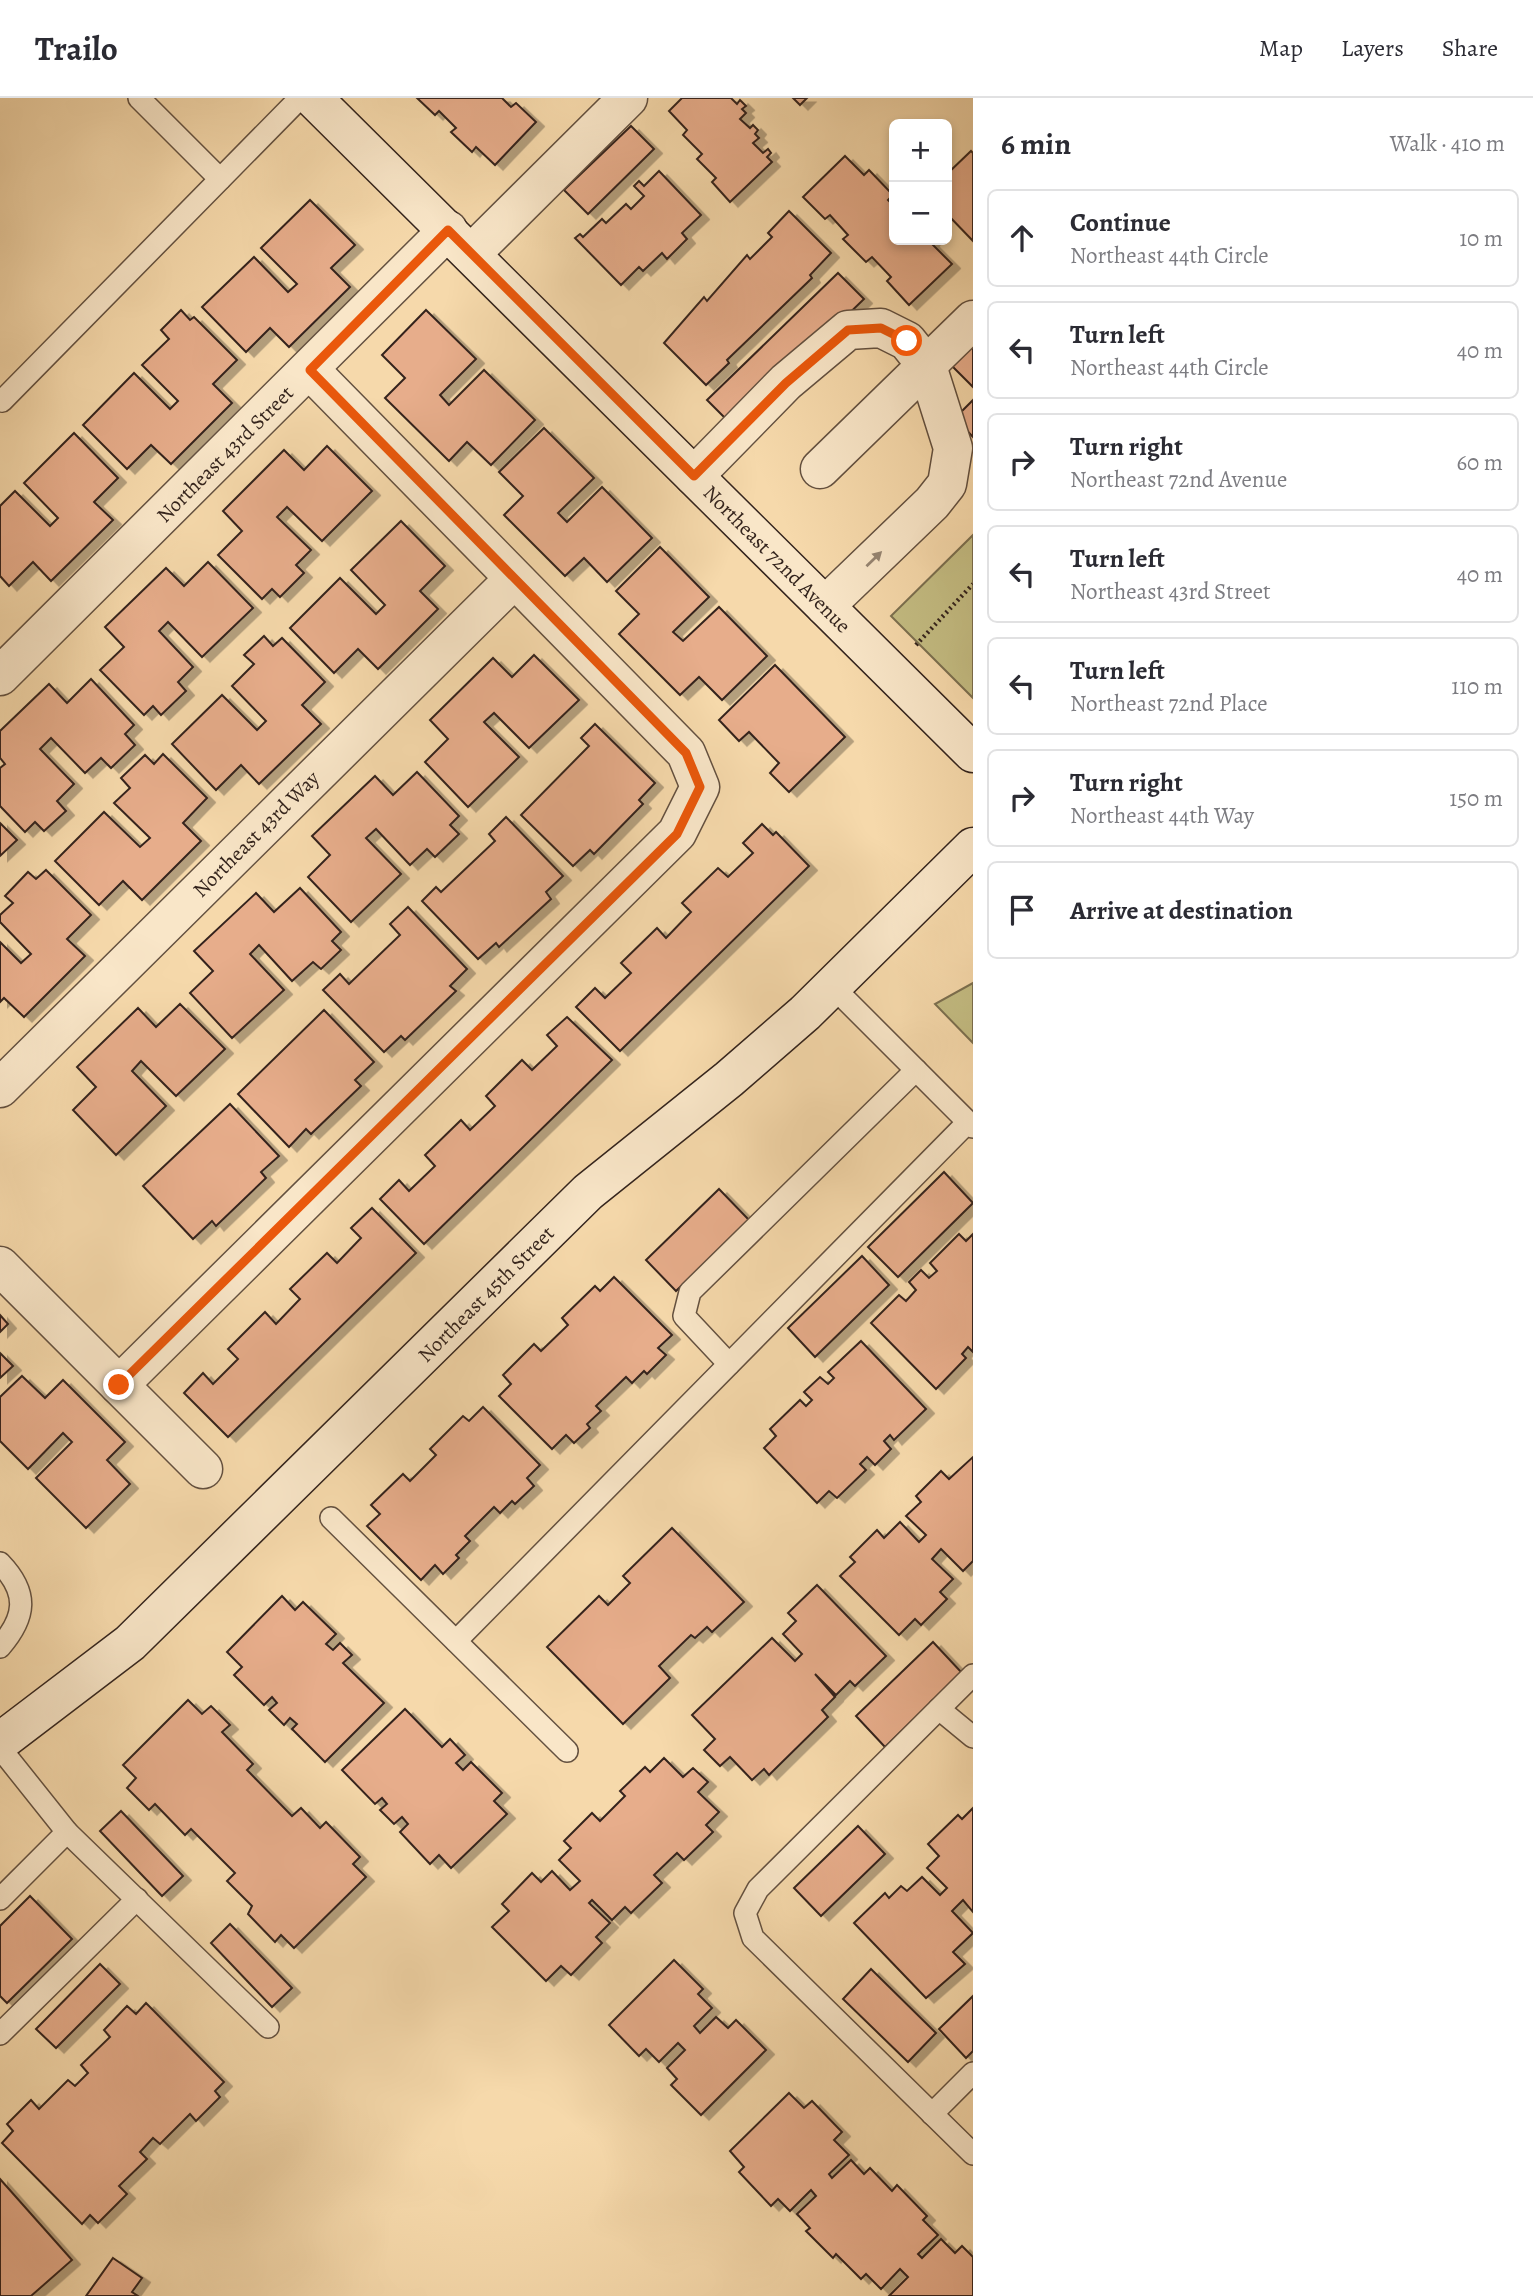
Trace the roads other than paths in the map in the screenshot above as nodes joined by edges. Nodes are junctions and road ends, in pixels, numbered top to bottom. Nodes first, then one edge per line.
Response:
1 (139, 98) edge
2 (300, 98) edge
3 (313, 98) edge
4 (628, 98) edge
5 (220, 179) junction
6 (460, 242) junction
7 (973, 320) edge
8 (927, 366) junction
9 (310, 370) junction
10 (0, 400) edge
11 (820, 469) dead end
12 (694, 476) junction
13 (513, 580) junction
14 (825, 606) junction
15 (0, 676) edge
16 (973, 753) edge
17 (973, 847) edge
18 (832, 986) junction
19 (916, 1070) junction
20 (0, 1088) edge
21 (971, 1124) edge
22 (0, 1266) edge
23 (729, 1364) junction
24 (119, 1385) junction
25 (203, 1469) dead end
26 (331, 1518) dead end
27 (0, 1563) edge
28 (456, 1641) junction
29 (0, 1647) edge
30 (973, 1675) edge
31 (939, 1709) junction
32 (973, 1737) edge
33 (0, 1742) edge
34 (0, 1748) edge
35 (568, 1751) dead end
36 (67, 1832) junction
37 (0, 1899) edge
38 (137, 1899) junction
39 (268, 2027) dead end
40 (0, 2034) edge
41 (973, 2073) edge
42 (932, 2114) junction
43 (973, 2154) edge

1 - 5 lane
2 - 5 lane
3 - 6 street, Northeast 72nd Avenue
4 - 6 street, Northeast 43rd Street
5 - 10 lane
6 - 9 street, Northeast 43rd Street
6 - 12 street, Northeast 72nd Avenue
7 - 8 street
8 - 11 street
8 - 12 street
14 -> 8 street
9 - 13 street
9 - 15 street, Northeast 43rd Street
12 - 14 street, Northeast 72nd Avenue
13 - 20 street, Northeast 43rd Way
13 - 24 street
14 - 16 street, Northeast 72nd Avenue
17 - 18 street, Northeast 45th Street
18 - 19 lane
18 - 33 street, Northeast 45th Street
19 - 21 lane
19 - 23 lane
21 - 23 lane
22 - 24 street
23 - 28 lane
24 - 25 street
26 - 28 lane
27 - 29 lane
28 - 35 lane
30 - 31 lane
31 - 32 lane
31 - 42 lane
34 - 36 lane
36 - 37 lane
36 - 38 lane
38 - 39 lane
38 - 40 lane
41 - 42 lane
42 - 43 lane

